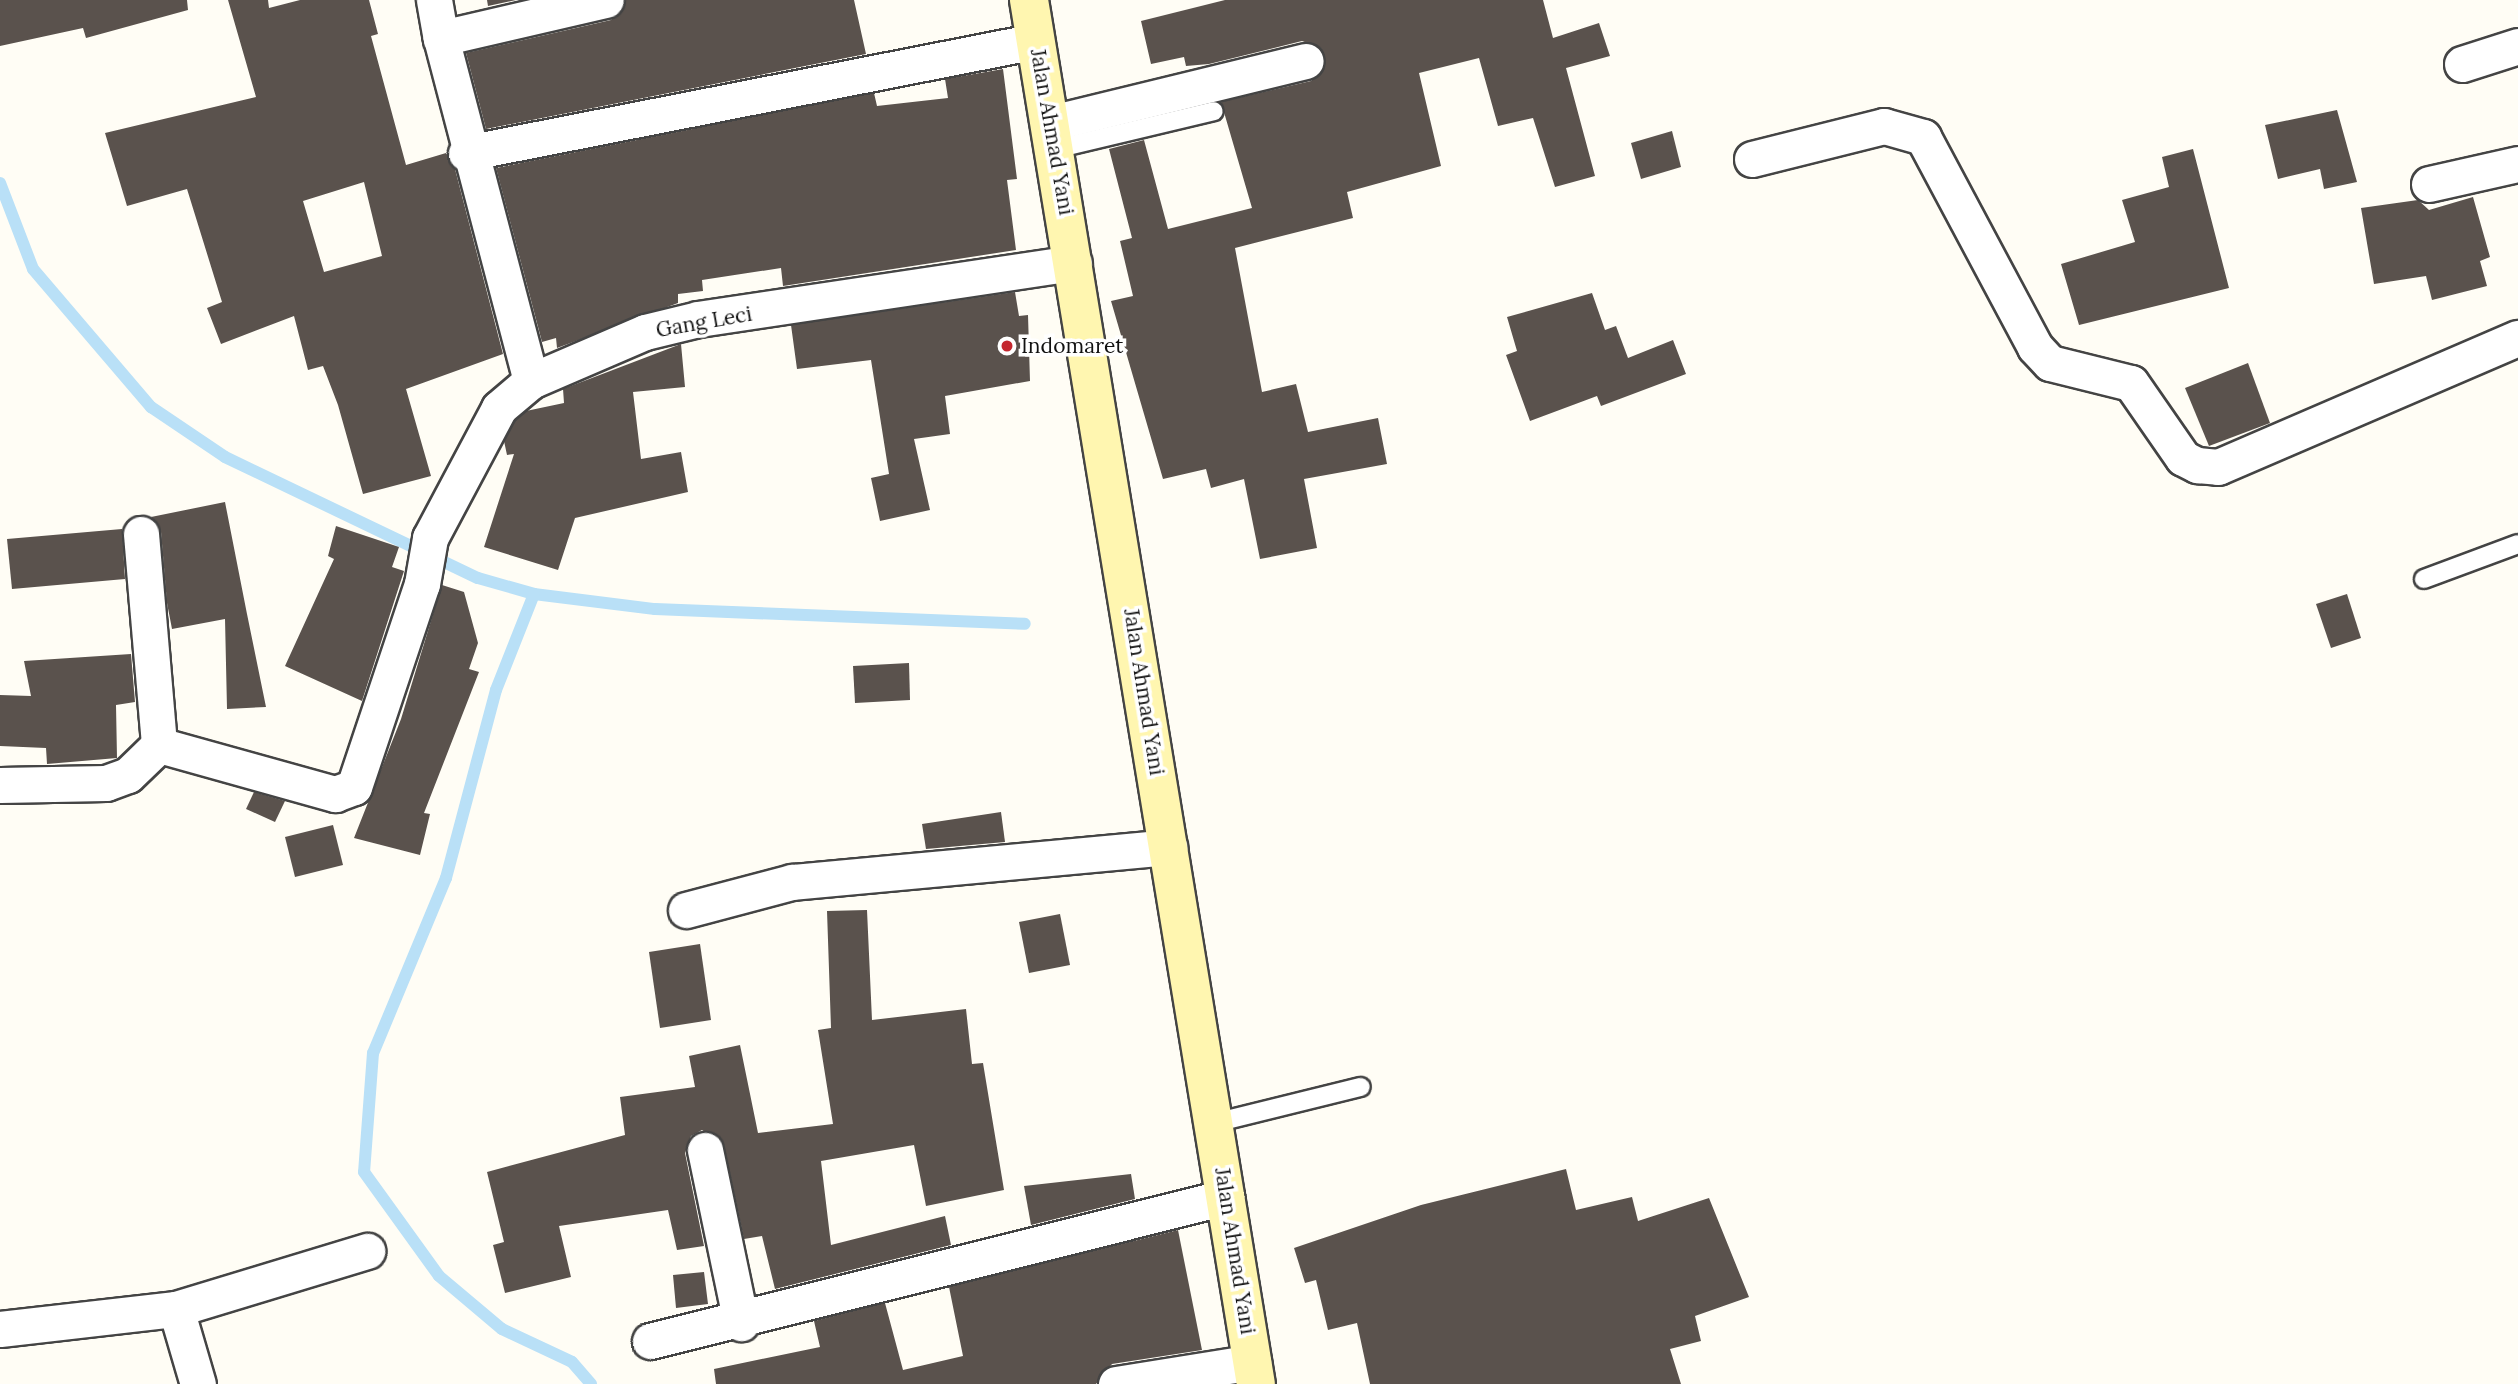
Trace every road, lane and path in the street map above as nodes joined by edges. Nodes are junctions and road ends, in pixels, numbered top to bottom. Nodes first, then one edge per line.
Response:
1 (434, 0) edge
2 (606, 0) edge
3 (1029, 0) edge
4 (441, 38) junction
5 (1037, 41) junction
6 (2518, 46) edge
7 (1306, 61) dead end
8 (2462, 64) dead end
9 (1214, 111) dead end
10 (1053, 136) junction
11 (467, 153) junction
12 (1752, 159) dead end
13 (2518, 163) edge
14 (2429, 184) dead end
15 (1074, 263) junction
16 (2518, 338) edge
17 (531, 381) junction
18 (141, 534) dead end
19 (2518, 544) edge
20 (2424, 579) dead end
21 (159, 745) junction
22 (0, 785) edge
23 (1169, 848) junction
24 (686, 910) dead end
25 (1361, 1087) dead end
26 (1214, 1123) junction
27 (705, 1150) dead end
28 (1226, 1197) junction
29 (367, 1251) dead end
30 (176, 1309) junction
31 (741, 1323) junction
32 (0, 1329) edge
33 (650, 1341) dead end
34 (1254, 1373) edge
35 (198, 1384) edge
36 (1116, 1384) edge

1 - 4 street
2 - 4 street
3 - 5 main road, Jalan Ahmad Yani
4 - 11 street
5 - 10 main road, Jalan Ahmad Yani
5 - 11 street
6 - 8 street
7 - 10 street
9 - 10 lane
10 - 15 main road, Jalan Ahmad Yani
11 - 17 street
12 - 16 street
13 - 14 street
15 - 17 street, Gang Leci
15 - 23 main road, Jalan Ahmad Yani
17 - 21 street, Gang Leci
18 - 21 street
19 - 20 lane
21 - 22 street
23 - 24 street
23 - 26 main road, Jalan Ahmad Yani
25 - 26 lane
26 - 28 main road, Jalan Ahmad Yani
27 - 31 street
28 - 31 street
28 - 34 main road, Jalan Ahmad Yani
29 - 30 street
30 - 32 street
30 - 35 street
31 - 33 street
34 - 36 street

